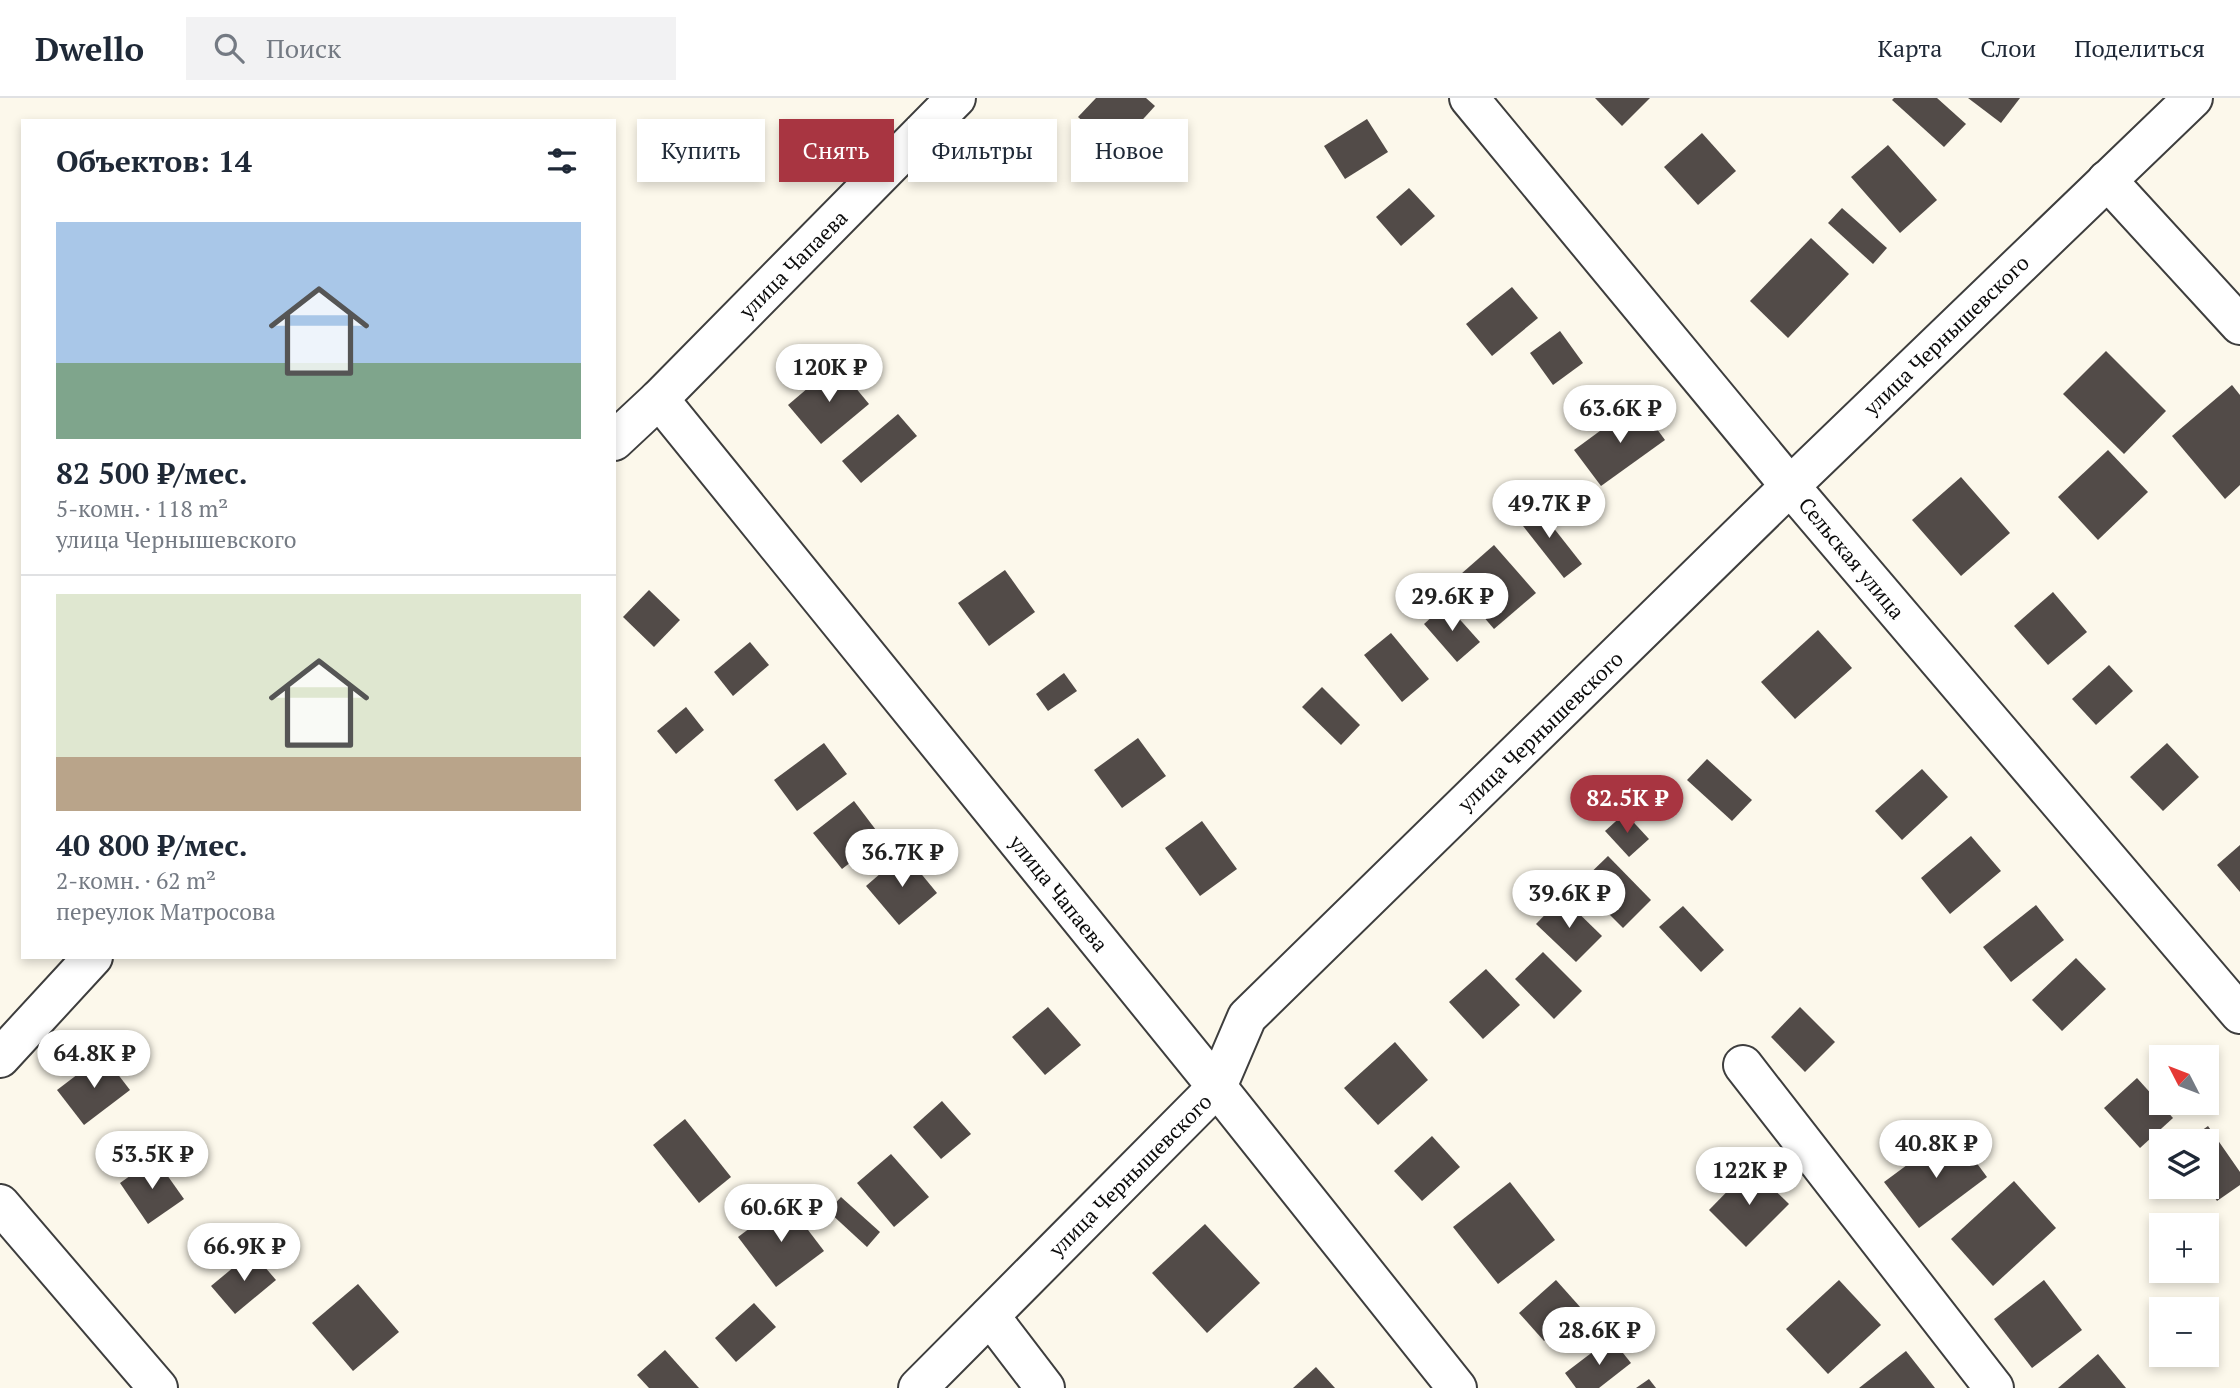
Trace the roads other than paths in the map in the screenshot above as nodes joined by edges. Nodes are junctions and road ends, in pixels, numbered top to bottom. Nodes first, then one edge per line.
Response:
1 (956, 98) edge
2 (1469, 98) edge
3 (2193, 98) edge
4 (2107, 180) junction
5 (2240, 325) edge
6 (659, 400) junction
7 (616, 439) edge
8 (1790, 486) junction
9 (91, 959) edge
10 (2240, 1014) edge
11 (0, 1058) edge
12 (1742, 1065) dead end
13 (1217, 1087) junction
14 (0, 1204) edge
15 (990, 1316) junction
16 (158, 1388) edge
17 (918, 1388) edge
18 (1045, 1388) edge
19 (1457, 1388) edge
20 (1994, 1388) edge

1 - 6 street, улица Чапаева
2 - 8 street, Сельская улица
3 - 4 street, улица Чернышевского
4 - 5 street
4 - 8 street, улица Чернышевского
6 - 7 street, улица Чапаева
6 - 13 street, улица Чапаева
8 - 10 street, Сельская улица
8 - 13 street, улица Чернышевского
9 - 11 street
12 - 20 street
13 - 15 street, улица Чернышевского
13 - 19 street, улица Чапаева
14 - 16 street
15 - 17 street, улица Чернышевского
15 - 18 street

